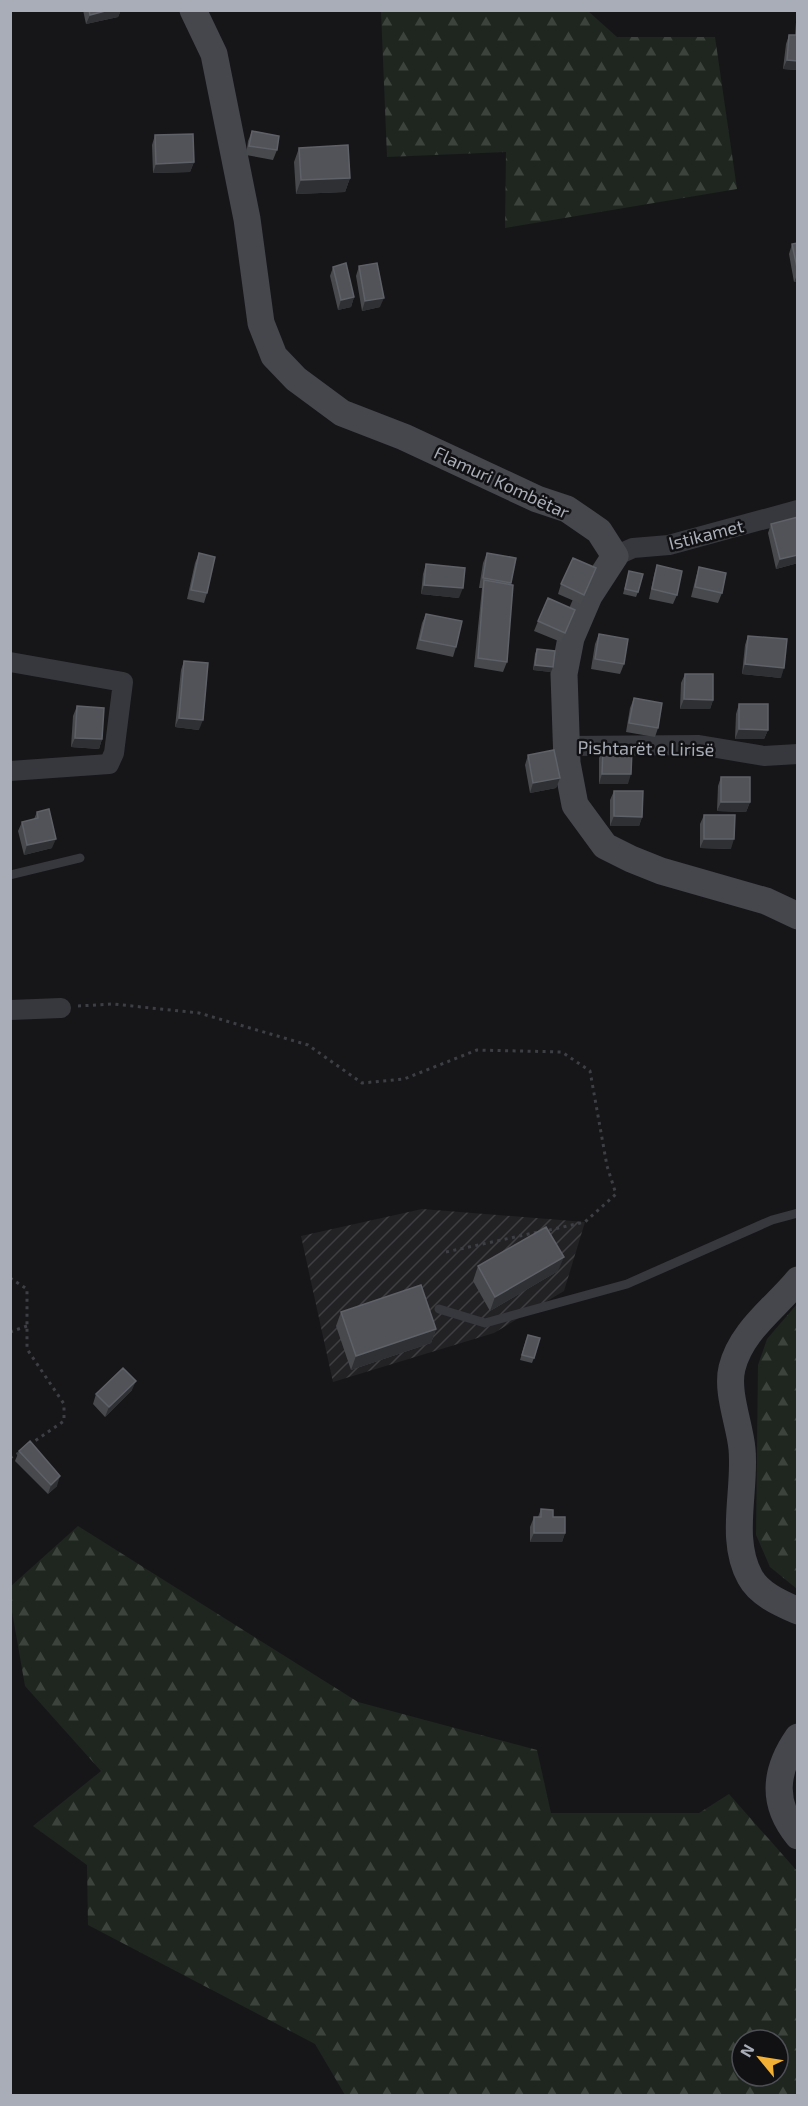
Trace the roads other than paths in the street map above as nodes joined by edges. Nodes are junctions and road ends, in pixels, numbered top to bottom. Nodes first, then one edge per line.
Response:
1 (193, 10) edge
2 (798, 510) edge
3 (615, 556) junction
4 (10, 662) edge
5 (566, 746) junction
6 (798, 753) edge
7 (10, 771) edge
8 (80, 858) dead end
9 (10, 875) edge
10 (798, 916) edge
11 (62, 1008) road end
12 (10, 1010) edge
13 (798, 1213) edge
14 (798, 1280) edge
15 (439, 1309) dead end
16 (798, 1611) edge
17 (798, 1737) edge
18 (798, 1836) edge

1 - 3 street, Flamuri Kombëtar
2 - 3 street, Istikamet
3 - 5 street
4 - 7 street
5 - 6 street, Pishtarët e Lirisë
5 - 10 street
8 - 9 lane
11 - 12 street
13 - 15 lane
14 - 16 street
17 - 18 street

